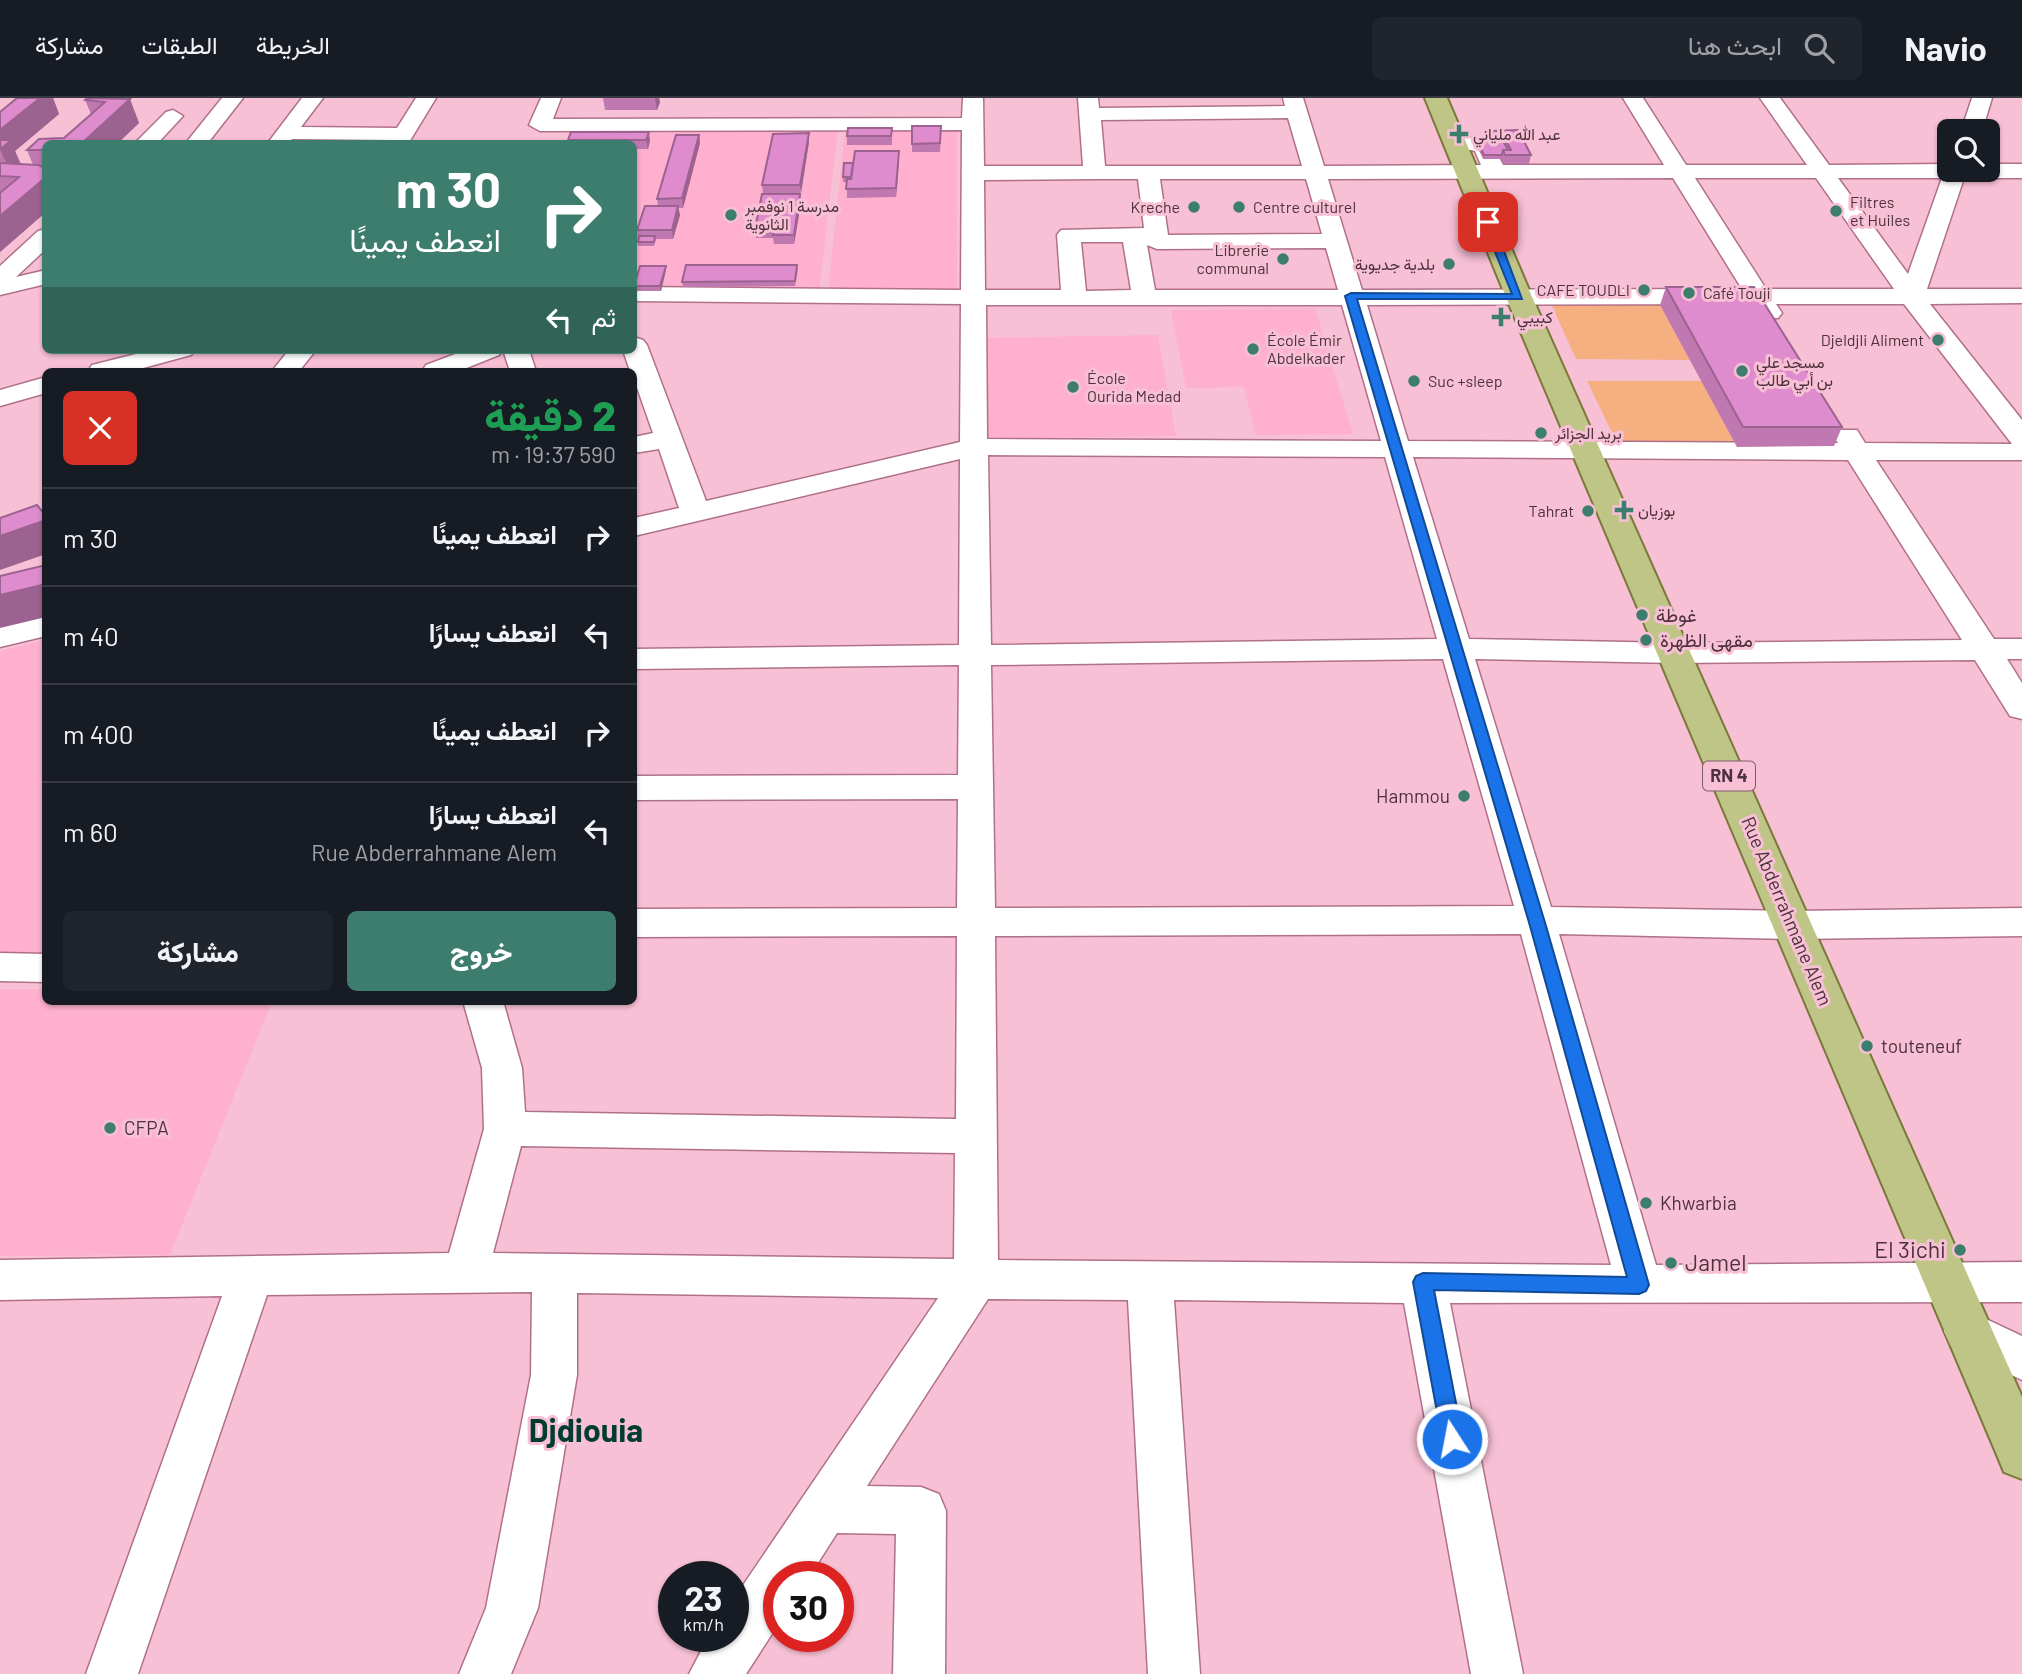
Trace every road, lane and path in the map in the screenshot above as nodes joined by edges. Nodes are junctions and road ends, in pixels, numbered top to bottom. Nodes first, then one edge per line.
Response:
1 (233, 98) edge
2 (313, 98) edge
3 (426, 98) edge
4 (551, 98) edge
5 (682, 98) edge
6 (1436, 98) edge
7 (1633, 98) edge
8 (1770, 98) edge
9 (1982, 98) edge
10 (1294, 105) edge
11 (1089, 106) edge
12 (973, 111) edge
13 (173, 116) dead end
14 (1976, 119) edge
15 (674, 123) junction
16 (560, 134) edge
17 (281, 138) edge
18 (400, 139) edge
19 (148, 140) edge
20 (198, 140) edge
21 (1471, 161) junction
22 (1937, 170) edge
23 (1680, 171) junction
24 (1822, 171) junction
25 (2000, 171) edge
26 (2022, 171) edge
27 (1314, 172) junction
28 (973, 173) junction
29 (1095, 173) junction
30 (1148, 173) junction
31 (1952, 182) edge
32 (1145, 235) junction
33 (42, 240) edge
34 (1334, 241) junction
35 (0, 279) edge
36 (42, 279) edge
37 (0, 288) edge
38 (637, 294) edge
39 (1351, 296) junction
40 (2022, 296) edge
41 (972, 297) junction
42 (1144, 297) junction
43 (1518, 297) junction
44 (1759, 297) junction
45 (1912, 297) junction
46 (1074, 298) junction
47 (1782, 332) edge
48 (637, 353) edge
49 (167, 354) edge
50 (300, 354) edge
51 (480, 354) edge
52 (113, 368) edge
53 (288, 368) edge
54 (443, 368) edge
55 (42, 386) edge
56 (0, 398) edge
57 (1834, 416) edge
58 (668, 439) junction
59 (2022, 439) edge
60 (637, 444) edge
61 (973, 447) junction
62 (1395, 447) junction
63 (1586, 451) junction
64 (1856, 451) junction
65 (2022, 452) edge
66 (696, 513) junction
67 (637, 526) edge
68 (42, 627) edge
69 (0, 637) edge
70 (1983, 648) junction
71 (1456, 649) junction
72 (2022, 649) edge
73 (1676, 653) junction
74 (974, 655) junction
75 (637, 659) edge
76 (2022, 708) edge
77 (976, 787) junction
78 (637, 788) edge
79 (1535, 920) junction
80 (2022, 922) edge
81 (637, 923) edge
82 (978, 923) junction
83 (1793, 925) junction
84 (0, 967) edge
85 (42, 968) edge
86 (484, 1005) edge
87 (505, 1129) junction
88 (977, 1136) junction
89 (466, 1272) junction
90 (555, 1273) junction
91 (251, 1276) junction
92 (976, 1279) junction
93 (0, 1280) edge
94 (1945, 1281) junction
95 (1150, 1282) junction
96 (1423, 1282) junction
97 (2022, 1282) edge
98 (1639, 1285) junction
99 (1967, 1331) junction
100 (2022, 1359) edge
101 (2022, 1455) edge
102 (823, 1509) junction
103 (789, 1561) edge
104 (763, 1601) edge
105 (112, 1674) edge
106 (485, 1674) edge
107 (715, 1674) edge
108 (919, 1674) edge
109 (1174, 1674) edge
110 (1497, 1674) edge

1 - 20 street
2 - 17 street
3 - 18 street
4 - 16 street
5 - 15 street
6 - 21 main road, Rue Abderrahmane Alem / RN 4
7 - 23 street
8 - 24 street
9 - 14 street
10 - 11 street
10 - 27 street
11 - 29 street
12 - 15 street
12 - 28 street
13 - 19 street
15 - 16 street
17 - 18 street
21 - 23 street
21 - 27 street
21 - 43 main road, Rue Abderrahmane Alem / RN 4
22 - 24 street
23 - 24 street
23 - 44 street
24 - 45 street
25 - 26 street
27 - 30 street
27 - 34 street
28 - 29 street
28 - 41 street
29 - 30 street
30 - 32 street
31 - 45 street
32 - 34 street
32 - 42 street
32 - 46 street
33 - 35 street
34 - 39 street
36 - 37 street
38 - 41 street
39 - 42 street
39 - 43 street
39 - 62 street
40 - 45 street
41 - 46 street
41 - 61 street
42 - 46 street
43 - 44 street
43 - 63 main road, Rue Abderrahmane Alem / RN 4
44 - 45 street
44 - 47 street
45 - 59 street
48 - 58 street
49 - 52 street
50 - 53 street
51 - 54 street
55 - 56 street
57 - 64 street
58 - 60 street
58 - 66 street
61 - 62 street
61 - 66 street
61 - 74 street
62 - 63 street
62 - 71 street
63 - 64 street
63 - 73 main road, Rue Abderrahmane Alem / RN 4
64 - 65 street
64 - 70 street
66 - 67 street
68 - 69 street
70 - 72 street
70 - 73 street
70 - 76 street
71 - 73 street
71 - 74 street
71 - 79 street
73 - 83 main road, Rue Abderrahmane Alem / RN 4
74 - 75 street
74 - 77 street
77 - 78 street
77 - 82 street
79 - 82 street
79 - 83 street
79 - 98 street
80 - 83 street
81 - 82 street
82 - 88 street
83 - 94 main road, Rue Abderrahmane Alem / RN 4
84 - 85 street
86 - 87 street
87 - 88 street
87 - 89 street
88 - 92 street
89 - 90 street
89 - 91 street
90 - 92 street
90 - 106 street
91 - 93 street
91 - 105 street
92 - 95 street
92 - 102 street
94 - 97 street
94 - 98 street
94 - 99 main road, Rue Abderrahmane Alem / RN 4
95 - 96 street
95 - 109 street
96 - 98 street
96 - 110 street
99 - 100 street
99 - 101 main road, Rue Abderrahmane Alem / RN 4
102 - 103 street
102 - 108 street
104 - 107 street

